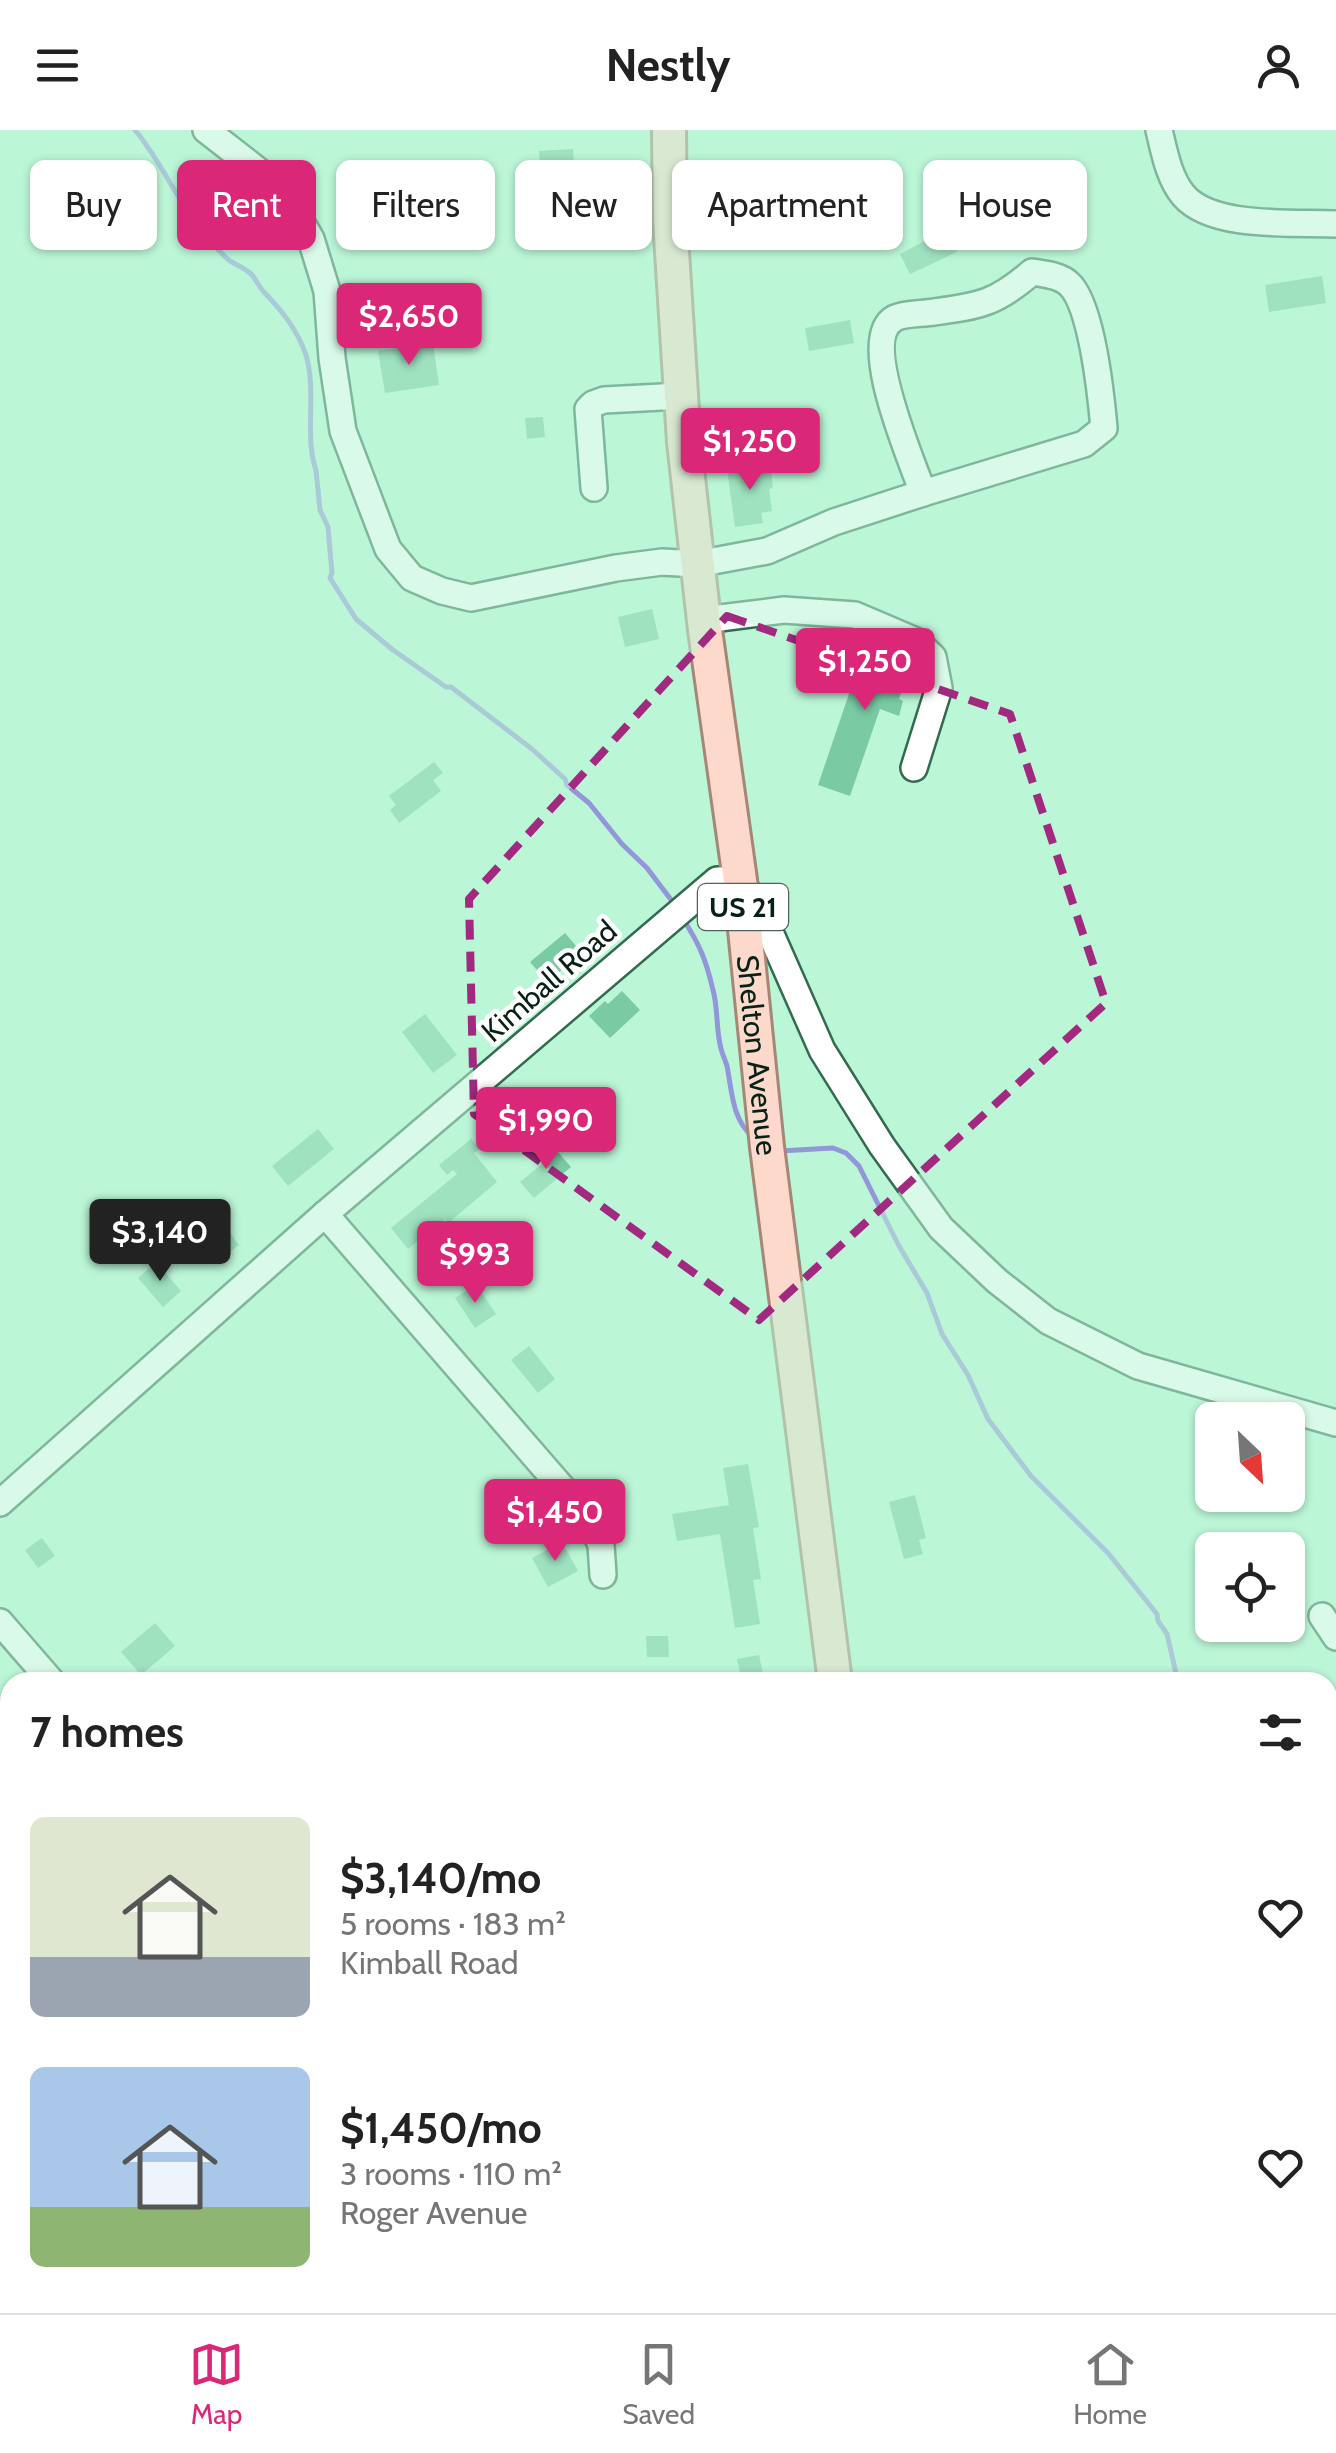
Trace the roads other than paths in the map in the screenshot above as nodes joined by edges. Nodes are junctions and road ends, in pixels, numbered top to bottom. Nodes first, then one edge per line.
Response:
1 (206, 130) edge
2 (669, 130) edge
3 (1158, 130) edge
4 (1336, 224) edge
5 (681, 396) junction
6 (594, 488) dead end
7 (924, 493) junction
8 (697, 564) junction
9 (704, 620) junction
10 (914, 768) dead end
11 (740, 880) junction
12 (326, 1214) junction
13 (1336, 1423) edge
14 (0, 1503) edge
15 (602, 1575) dead end
16 (0, 1622) edge
17 (43, 1672) edge
18 (834, 1672) edge

1 - 8 street
2 - 5 main road, Shelton Avenue / US 21
3 - 4 street
5 - 6 street
5 - 8 main road, Shelton Avenue / US 21
7 - 7 street
7 - 8 street
8 - 9 main road, Shelton Avenue / US 21
9 - 10 street
9 - 11 main road, Shelton Avenue / US 21
11 - 12 street, Kimball Road
11 - 13 street
11 - 18 main road, Shelton Avenue / US 21
12 - 14 street, Kimball Road
12 - 15 street
16 - 17 street

